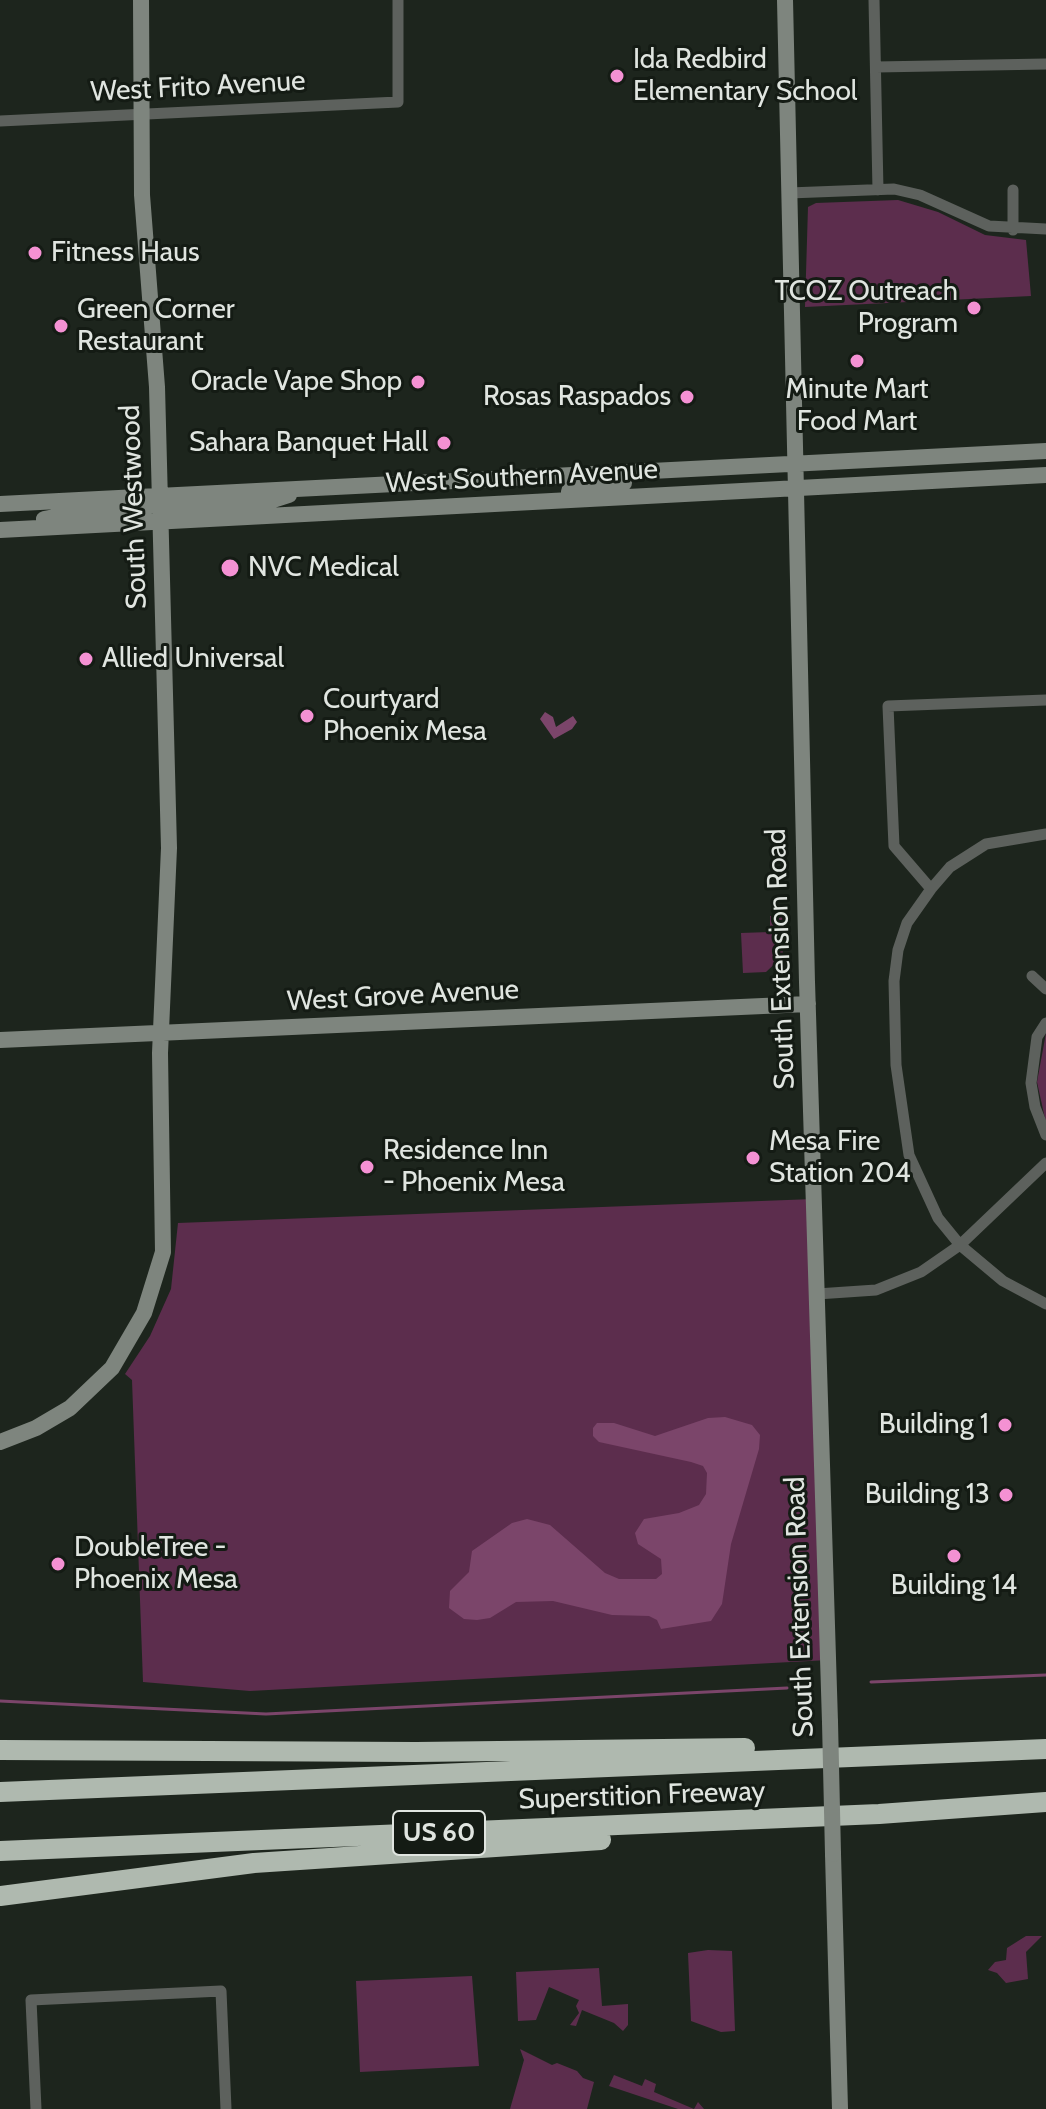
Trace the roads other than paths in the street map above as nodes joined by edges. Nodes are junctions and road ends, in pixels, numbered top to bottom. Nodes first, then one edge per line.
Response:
1 (141, 0) edge
2 (398, 0) edge
3 (785, 0) edge
4 (874, 0) edge
5 (1046, 64) edge
6 (876, 67) junction
7 (142, 114) junction
8 (0, 121) edge
9 (878, 190) junction
10 (1013, 190) dead end
11 (789, 193) junction
12 (1046, 229) edge
13 (1013, 230) junction
14 (1046, 451) edge
15 (794, 464) junction
16 (669, 470) junction
17 (1046, 475) edge
18 (405, 483) junction
19 (304, 488) junction
20 (795, 489) junction
21 (160, 496) junction
22 (569, 500) junction
23 (0, 504) edge
24 (408, 508) junction
25 (161, 520) junction
26 (28, 528) junction
27 (0, 530) edge
28 (1046, 700) edge
29 (1046, 834) edge
30 (931, 889) junction
31 (1032, 976) dead end
32 (1046, 989) edge
33 (808, 1004) junction
34 (1046, 1023) edge
35 (161, 1032) junction
36 (0, 1040) edge
37 (1046, 1135) edge
38 (1046, 1163) edge
39 (960, 1245) junction
40 (817, 1294) junction
41 (1046, 1304) edge
42 (0, 1442) edge
43 (1046, 1748) edge
44 (0, 1750) edge
45 (877, 1755) junction
46 (0, 1792) edge
47 (1046, 1802) edge
48 (879, 1814) junction
49 (0, 1851) edge
50 (0, 1896) edge
51 (36, 2109) edge
52 (226, 2109) edge
53 (840, 2109) edge

1 - 7 street, South Westwood
2 - 7 street, West Frito Avenue
3 - 11 street, South Extension Road
4 - 6 street
5 - 6 street
6 - 9 street
7 - 8 street, West Frito Avenue
7 - 21 street, South Westwood
9 - 11 street
9 - 13 street
10 - 13 street
11 - 15 street, South Extension Road
12 - 13 street
14 - 15 street, West Southern Avenue
15 - 16 street, West Southern Avenue
15 - 20 street, South Extension Road
16 - 18 street, West Southern Avenue
16 - 22 street
17 - 20 street, West Southern Avenue
18 - 19 street, West Southern Avenue
18 - 24 street
19 - 21 street, West Southern Avenue
19 - 25 street
20 - 22 street, West Southern Avenue
20 - 33 street, South Extension Road
21 - 23 street, West Southern Avenue
21 - 25 street, South Westwood
21 - 26 street
22 - 24 street, West Southern Avenue
24 - 25 street, West Southern Avenue
25 - 26 street, West Southern Avenue
25 - 35 street, South Westwood
26 - 27 street, West Southern Avenue
28 - 30 street
29 - 30 street
30 - 39 street
31 - 32 street
33 - 35 street, West Grove Avenue
33 - 40 street, South Extension Road
34 - 37 street
35 - 36 street, West Grove Avenue
35 - 42 street, South Westwood
38 - 39 street
39 - 40 street
39 - 41 street
40 - 53 street, South Extension Road, bridge
43 - 45 highway, Superstition Freeway / US 60
44 - 45 highway
45 - 46 highway, Superstition Freeway / US 60
47 - 48 highway, Superstition Freeway / US 60
48 - 49 highway, Superstition Freeway / US 60
48 - 50 highway
51 - 52 street

